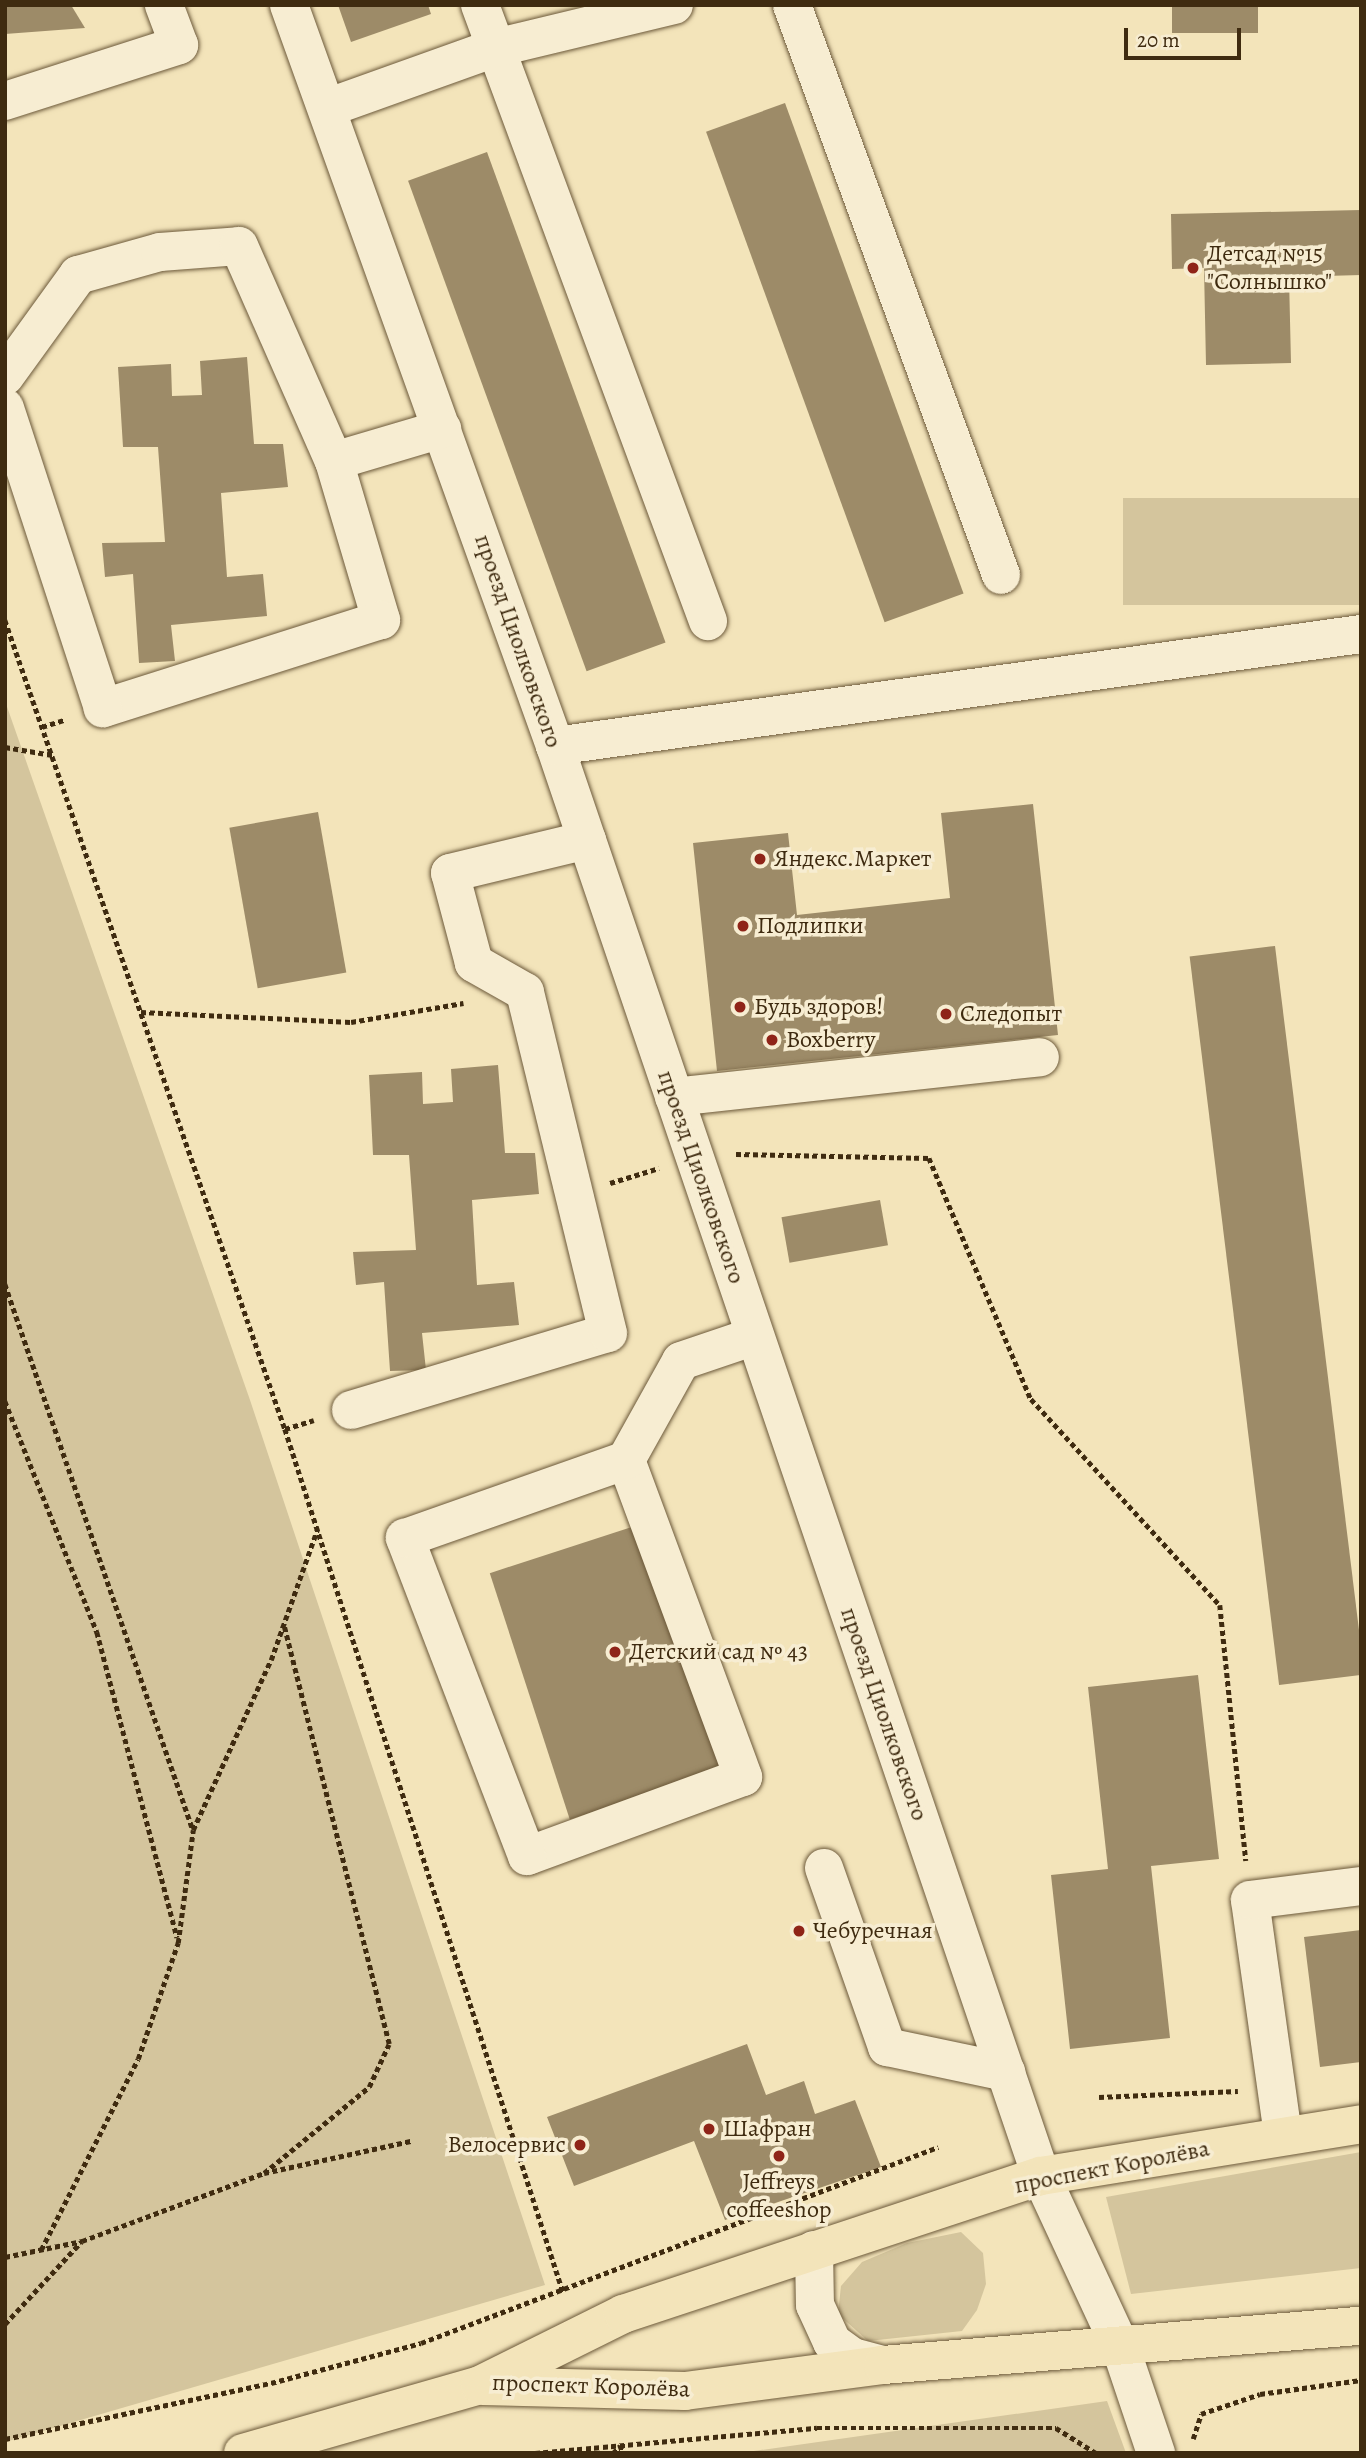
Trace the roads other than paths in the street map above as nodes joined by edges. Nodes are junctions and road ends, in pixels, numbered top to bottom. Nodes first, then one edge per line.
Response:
1 (164, 5) edge
2 (289, 5) edge
3 (480, 5) edge
4 (674, 5) edge
5 (792, 5) edge
6 (495, 48) junction
7 (5, 101) edge
8 (327, 108) junction
9 (5, 376) edge
10 (5, 408) edge
11 (442, 429) junction
12 (334, 461) junction
13 (1000, 575) dead end
14 (708, 621) dead end
15 (1361, 634) edge
16 (555, 746) junction
17 (587, 839) junction
18 (1040, 1057) dead end
19 (674, 1097) junction
20 (755, 1336) junction
21 (351, 1410) dead end
22 (626, 1461) junction
23 (824, 1868) dead end
24 (1361, 1886) edge
25 (1006, 2072) junction
26 (1361, 2124) edge
27 (1283, 2135) junction
28 (1041, 2176) junction
29 (814, 2250) junction
30 (1361, 2326) edge
31 (1119, 2346) junction
32 (883, 2365) junction
33 (468, 2388) junction
34 (243, 2453) edge
35 (1156, 2453) edge

1 - 7 street
2 - 8 street, проезд Циолковского
3 - 6 street
4 - 6 street
5 - 13 street
6 - 8 street
6 - 14 street
8 - 11 street, проезд Циолковского
9 - 12 street
10 - 12 street
11 - 12 street
11 - 16 street, проезд Циолковского
15 - 16 street
16 - 17 street, проезд Циолковского
17 - 19 street, проезд Циолковского
17 - 21 street
18 - 19 street
19 - 20 street, проезд Циолковского
20 - 22 street
20 - 25 street, проезд Циолковского
22 - 22 street
23 - 25 street
24 - 27 street
25 - 28 street, проезд Циолковского
26 - 27 main road, проспект Королёва
27 - 28 main road, проспект Королёва
28 - 29 main road, проспект Королёва
28 - 31 street, проезд Циолковского
29 - 32 street
29 - 33 main road, проспект Королёва
30 - 31 main road, проспект Королёва
31 - 32 main road, проспект Королёва
31 - 35 street, проезд Циолковского
32 - 33 main road, проспект Королёва
33 - 34 main road

